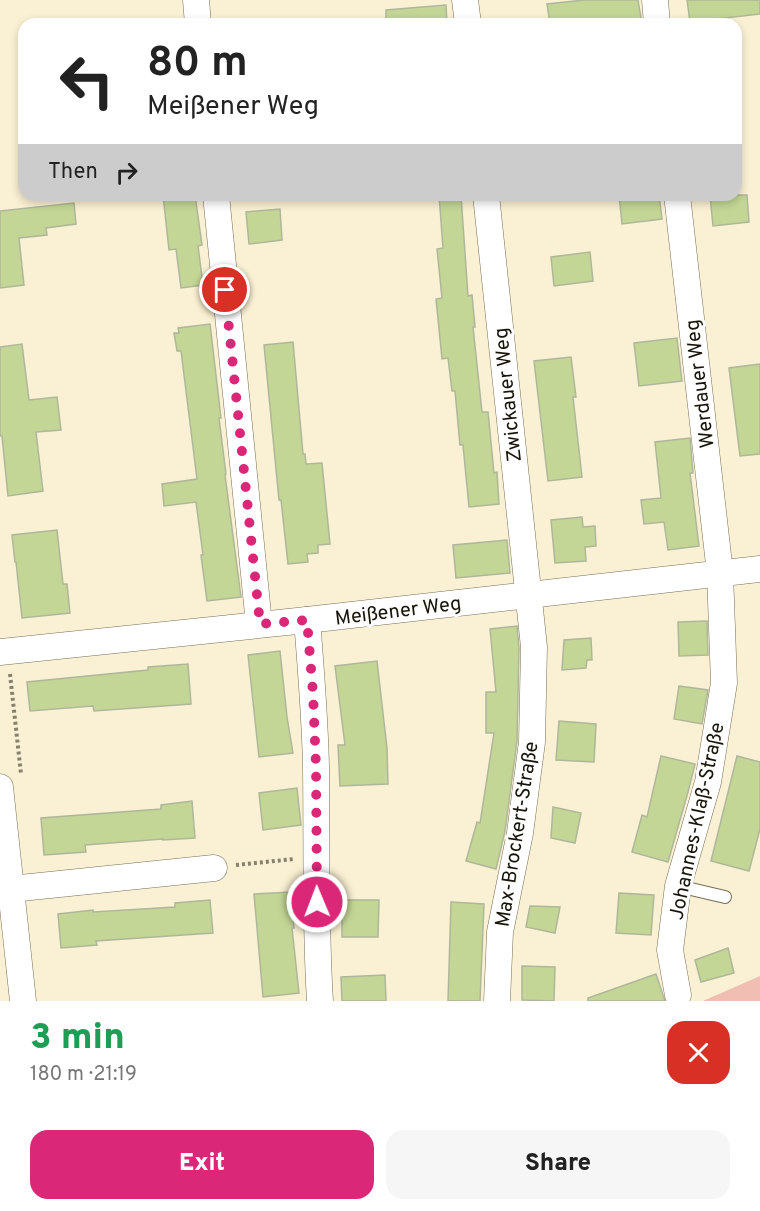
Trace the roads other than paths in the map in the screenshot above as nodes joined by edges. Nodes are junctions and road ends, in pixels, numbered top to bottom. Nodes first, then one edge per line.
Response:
1 (196, 0) edge
2 (465, 0) edge
3 (655, 0) edge
4 (198, 18) edge
5 (467, 18) edge
6 (656, 18) edge
7 (217, 201) edge
8 (487, 201) edge
9 (678, 201) edge
10 (760, 569) edge
11 (720, 573) junction
12 (528, 595) junction
13 (307, 620) junction
14 (260, 624) junction
15 (0, 652) edge
16 (0, 787) edge
17 (214, 868) road end
18 (678, 886) junction
19 (11, 889) junction
20 (725, 897) dead end
21 (678, 995) dead end
22 (23, 1001) edge
23 (320, 1001) edge
24 (497, 1001) edge

1 - 4 street
2 - 5 street
3 - 6 street
7 - 14 street
8 - 12 street, Zwickauer Weg
9 - 11 street, Werdauer Weg
10 - 11 street, Meißener Weg
11 - 12 street, Meißener Weg
11 - 18 street, Johannes-Klaß-Straße
12 - 13 street, Meißener Weg
12 - 24 street, Max-Brockert-Straße
13 - 14 street, Meißener Weg
13 - 23 street
14 - 15 street, Meißener Weg
16 - 19 street
17 - 19 street
18 - 20 lane
18 - 21 street, Johannes-Klaß-Straße
19 - 22 street

